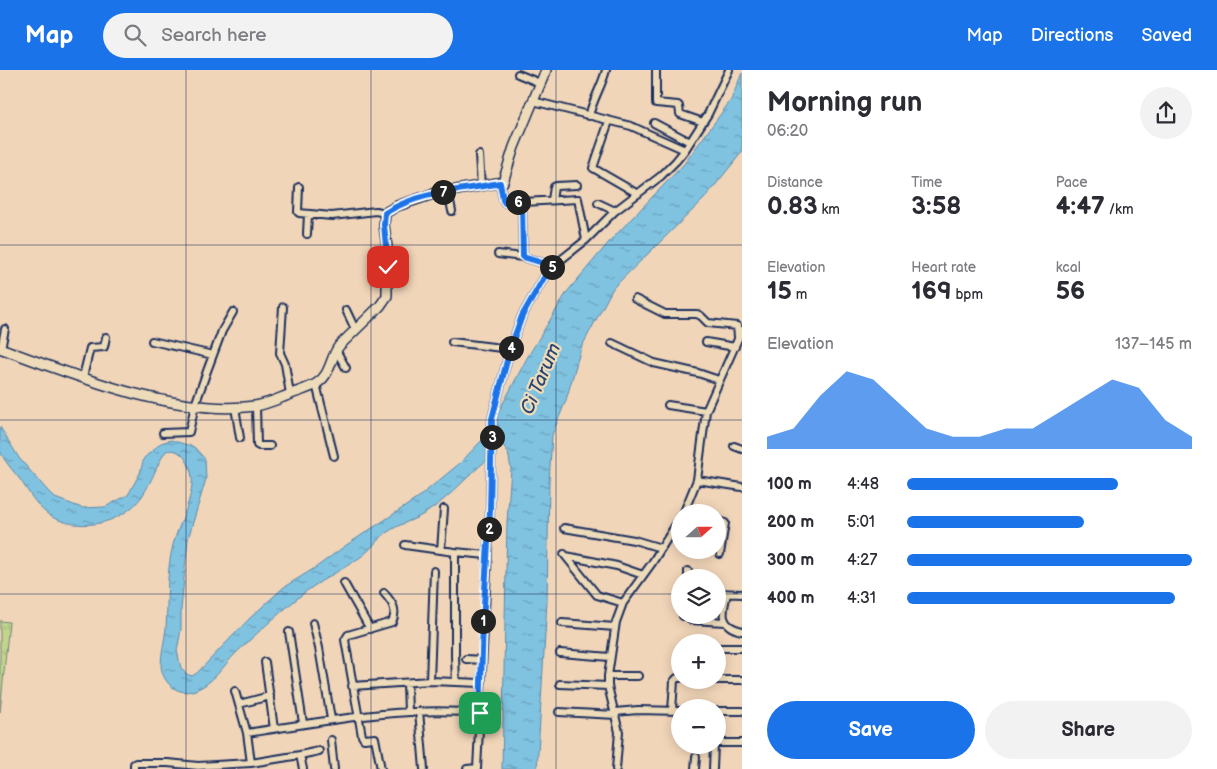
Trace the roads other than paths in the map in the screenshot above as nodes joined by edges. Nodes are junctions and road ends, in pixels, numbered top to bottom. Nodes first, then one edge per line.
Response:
1 (546, 70) edge
2 (606, 70) edge
3 (656, 70) edge
4 (729, 70) edge
5 (518, 74) dead end
6 (540, 83) junction
7 (533, 101) junction
8 (589, 116) junction
9 (609, 121) junction
10 (703, 122) junction
11 (654, 123) dead end
12 (690, 142) junction
13 (685, 150) junction
14 (479, 155) dead end
15 (500, 183) junction
16 (577, 185) dead end
17 (481, 186) junction
18 (299, 187) dead end
19 (448, 191) junction
20 (638, 194) junction
21 (552, 200) junction
22 (522, 202) junction
23 (598, 204) dead end
24 (452, 211) dead end
25 (615, 211) junction
26 (385, 213) junction
27 (308, 214) junction
28 (307, 234) dead end
29 (586, 240) junction
30 (498, 254) dead end
31 (523, 257) junction
32 (553, 266) junction
33 (635, 299) dead end
34 (284, 307) dead end
35 (346, 310) dead end
36 (232, 312) dead end
37 (355, 329) junction
38 (5, 330) dead end
39 (742, 330) edge
40 (106, 337) dead end
41 (739, 338) junction
42 (152, 341) dead end
43 (452, 342) dead end
44 (706, 342) dead end
45 (612, 343) dead end
46 (736, 347) junction
47 (1, 349) edge
48 (510, 349) junction
49 (336, 350) junction
50 (213, 355) junction
51 (346, 368) dead end
52 (83, 377) junction
53 (719, 380) junction
54 (316, 384) junction
55 (290, 394) junction
56 (195, 405) junction
57 (668, 405) dead end
58 (256, 406) junction
59 (235, 407) junction
60 (706, 411) junction
61 (163, 433) dead end
62 (240, 438) dead end
63 (270, 446) dead end
64 (734, 446) dead end
65 (742, 448) edge
66 (334, 456) dead end
67 (697, 480) junction
68 (742, 487) edge
69 (687, 504) edge
70 (444, 509) dead end
71 (564, 528) dead end
72 (671, 532) edge
73 (404, 545) dead end
74 (661, 548) junction
75 (441, 550) junction
76 (455, 552) junction
77 (488, 555) junction
78 (434, 571) dead end
79 (644, 575) junction
80 (344, 582) dead end
81 (742, 592) edge
82 (384, 593) dead end
83 (727, 594) joint
84 (726, 599) edge
85 (623, 603) junction
86 (313, 622) dead end
87 (432, 623) junction
88 (726, 623) edge
89 (441, 624) dead end
90 (562, 624) dead end
91 (615, 627) junction
92 (370, 629) junction
93 (742, 631) edge
94 (289, 632) dead end
95 (726, 648) edge
96 (742, 648) edge
97 (560, 653) dead end
98 (610, 657) junction
99 (466, 659) dead end
100 (482, 660) junction
101 (265, 662) dead end
102 (608, 676) junction
103 (638, 676) dead end
104 (726, 680) edge
105 (742, 680) edge
106 (430, 681) junction
107 (456, 682) junction
108 (407, 683) junction
109 (480, 683) junction
110 (560, 684) dead end
111 (352, 686) junction
112 (608, 686) junction
113 (235, 691) dead end
114 (270, 696) junction
115 (238, 704) junction
116 (742, 710) edge
117 (419, 711) junction
118 (671, 711) edge
119 (726, 711) edge
120 (408, 712) junction
121 (559, 712) dead end
122 (480, 713) junction
123 (615, 714) junction
124 (357, 717) junction
125 (331, 719) junction
126 (303, 723) junction
127 (274, 729) junction
128 (247, 733) junction
129 (331, 740) dead end
130 (726, 743) edge
131 (742, 743) edge
132 (319, 751) dead end
133 (714, 754) edge
134 (300, 755) junction
135 (696, 757) dead end
136 (251, 763) junction
137 (197, 768) edge
138 (477, 768) edge
139 (134, 769) edge
140 (303, 769) edge
141 (334, 769) edge
142 (381, 769) edge
143 (424, 769) edge
144 (467, 769) edge
145 (616, 769) edge
146 (695, 769) edge
147 (713, 769) edge

1 - 6 street
2 - 8 street
3 - 10 street
4 - 10 street
5 - 6 street
6 - 7 street
7 - 8 street
7 - 15 street
8 - 9 street
9 - 13 street
9 - 20 street
10 - 12 street
11 - 12 street
12 - 13 street
13 - 20 street
14 - 17 street
15 - 17 street
15 - 22 street
16 - 21 street
17 - 19 street
18 - 27 street
19 - 24 street
19 - 26 street
20 - 25 street
21 - 22 street
21 - 29 street
22 - 31 street
23 - 25 street
25 - 29 street
26 - 27 street
26 - 37 street
27 - 28 street
29 - 32 street
30 - 31 street
31 - 32 street
32 - 48 street
33 - 41 street
34 - 55 street
35 - 37 street
36 - 50 street
37 - 49 street
38 - 47 street
39 - 41 street
40 - 52 street
41 - 46 street
42 - 50 street
43 - 48 street
44 - 46 street
45 - 53 street
46 - 53 street
47 - 52 street
48 - 77 street
49 - 51 street
49 - 54 street
50 - 56 street
52 - 56 street
53 - 60 street
54 - 55 street
54 - 66 street
55 - 58 street
56 - 59 street
56 - 61 street
57 - 60 street
58 - 59 street
58 - 63 street
59 - 62 street
60 - 67 street
64 - 65 street
67 - 68 street
67 - 69 street
70 - 75 street
71 - 74 street
72 - 74 street
73 - 75 street
74 - 79 street
75 - 76 street
76 - 77 street
76 - 107 street
77 - 100 street
78 - 87 street
79 - 85 street
79 - 85 street
80 - 92 street
81 - 83 street
82 - 92 street
83 - 84 street
85 - 91 street
86 - 125 street
87 - 89 street
87 - 106 street
88 - 93 street
90 - 91 street
91 - 98 street
92 - 111 street
94 - 126 street
95 - 96 street
97 - 98 street
98 - 102 street
99 - 100 street
100 - 109 street
101 - 114 street
102 - 103 street
102 - 112 street
104 - 105 street
106 - 107 street
106 - 108 street
107 - 109 street
108 - 111 street
108 - 120 street
109 - 122 street
110 - 112 street
111 - 124 street
112 - 123 street
113 - 115 street
114 - 115 street
114 - 127 street
115 - 128 street
116 - 119 street
117 - 120 street
117 - 122 street
117 - 143 street
118 - 123 street
120 - 124 street
121 - 123 street
122 - 138 street
123 - 145 street
124 - 125 street
124 - 142 street
125 - 126 street
126 - 127 street
127 - 128 street
128 - 136 street
129 - 141 street
130 - 131 street
132 - 134 street
133 - 147 street
134 - 136 street
134 - 140 street
135 - 146 street
136 - 137 street
137 - 139 street
138 - 144 street

